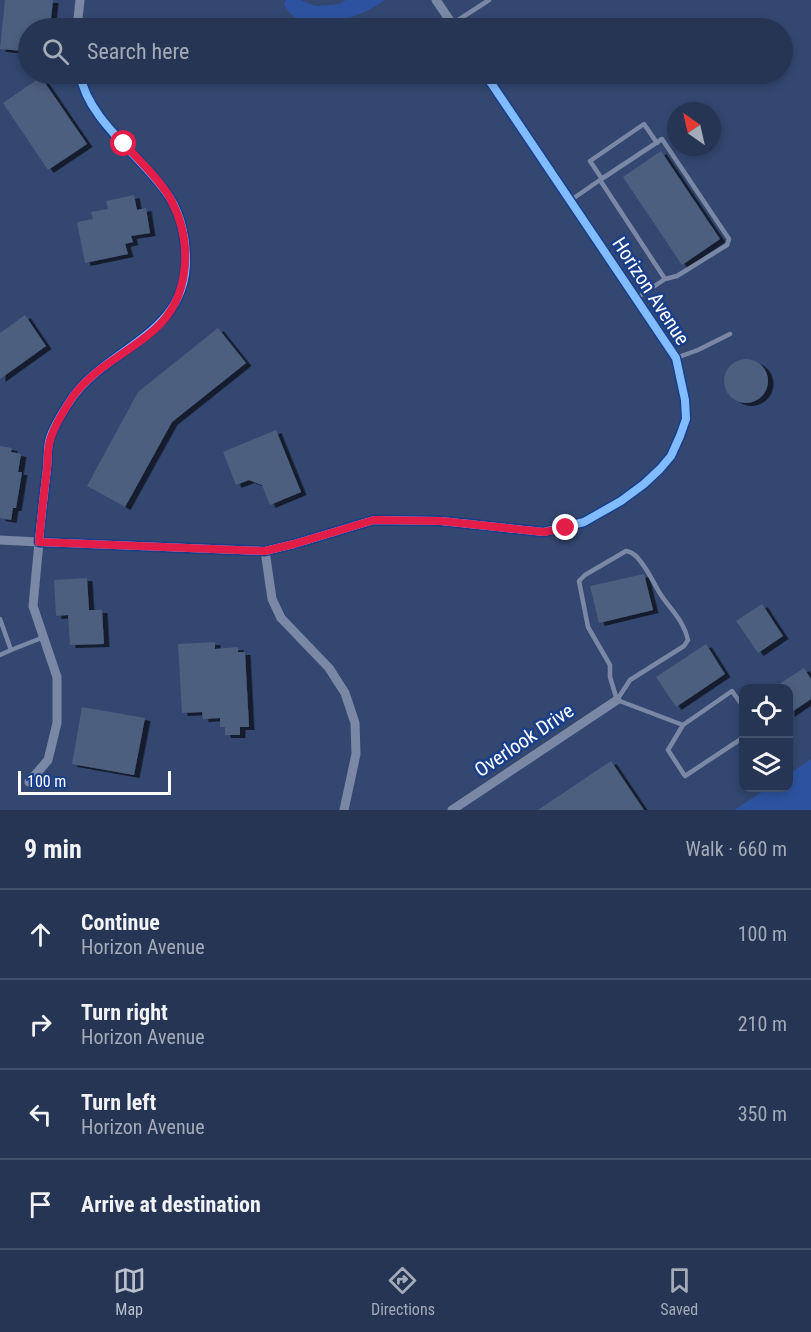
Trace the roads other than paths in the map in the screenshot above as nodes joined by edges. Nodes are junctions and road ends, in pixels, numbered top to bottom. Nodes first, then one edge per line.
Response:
1 (80, 0) edge
2 (436, 0) edge
3 (489, 0) edge
4 (78, 18) edge
5 (448, 18) edge
6 (464, 18) edge
7 (82, 84) edge
8 (492, 84) edge
9 (657, 143) junction
10 (601, 180) junction
11 (571, 200) junction
12 (666, 279) junction
13 (637, 298) junction
14 (730, 334) dead end
15 (676, 358) junction
16 (0, 540) edge
17 (39, 542) junction
18 (265, 551) junction
19 (0, 619) edge
20 (44, 637) junction
21 (11, 650) junction
22 (0, 655) edge
23 (617, 700) junction
24 (739, 701) edge
25 (683, 725) junction
26 (742, 738) edge
27 (29, 782) dead end
28 (344, 810) edge
29 (452, 810) edge

1 - 4 street
2 - 5 street
3 - 6 lane
7 - 17 street
8 - 11 street, Horizon Avenue
9 - 10 lane
9 - 10 lane
9 - 12 lane
10 - 11 lane
10 - 12 lane
11 - 13 street, Horizon Avenue
12 - 13 lane
13 - 15 street, Horizon Avenue
14 - 15 lane
15 - 18 street, Horizon Avenue
16 - 17 street, Horizon Avenue
17 - 18 street, Horizon Avenue
17 - 20 street
18 - 28 street
19 - 21 lane
20 - 21 lane
20 - 27 street
21 - 22 lane
23 - 23 lane
23 - 25 lane
23 - 29 street, Overlook Drive
24 - 25 lane
25 - 26 lane

